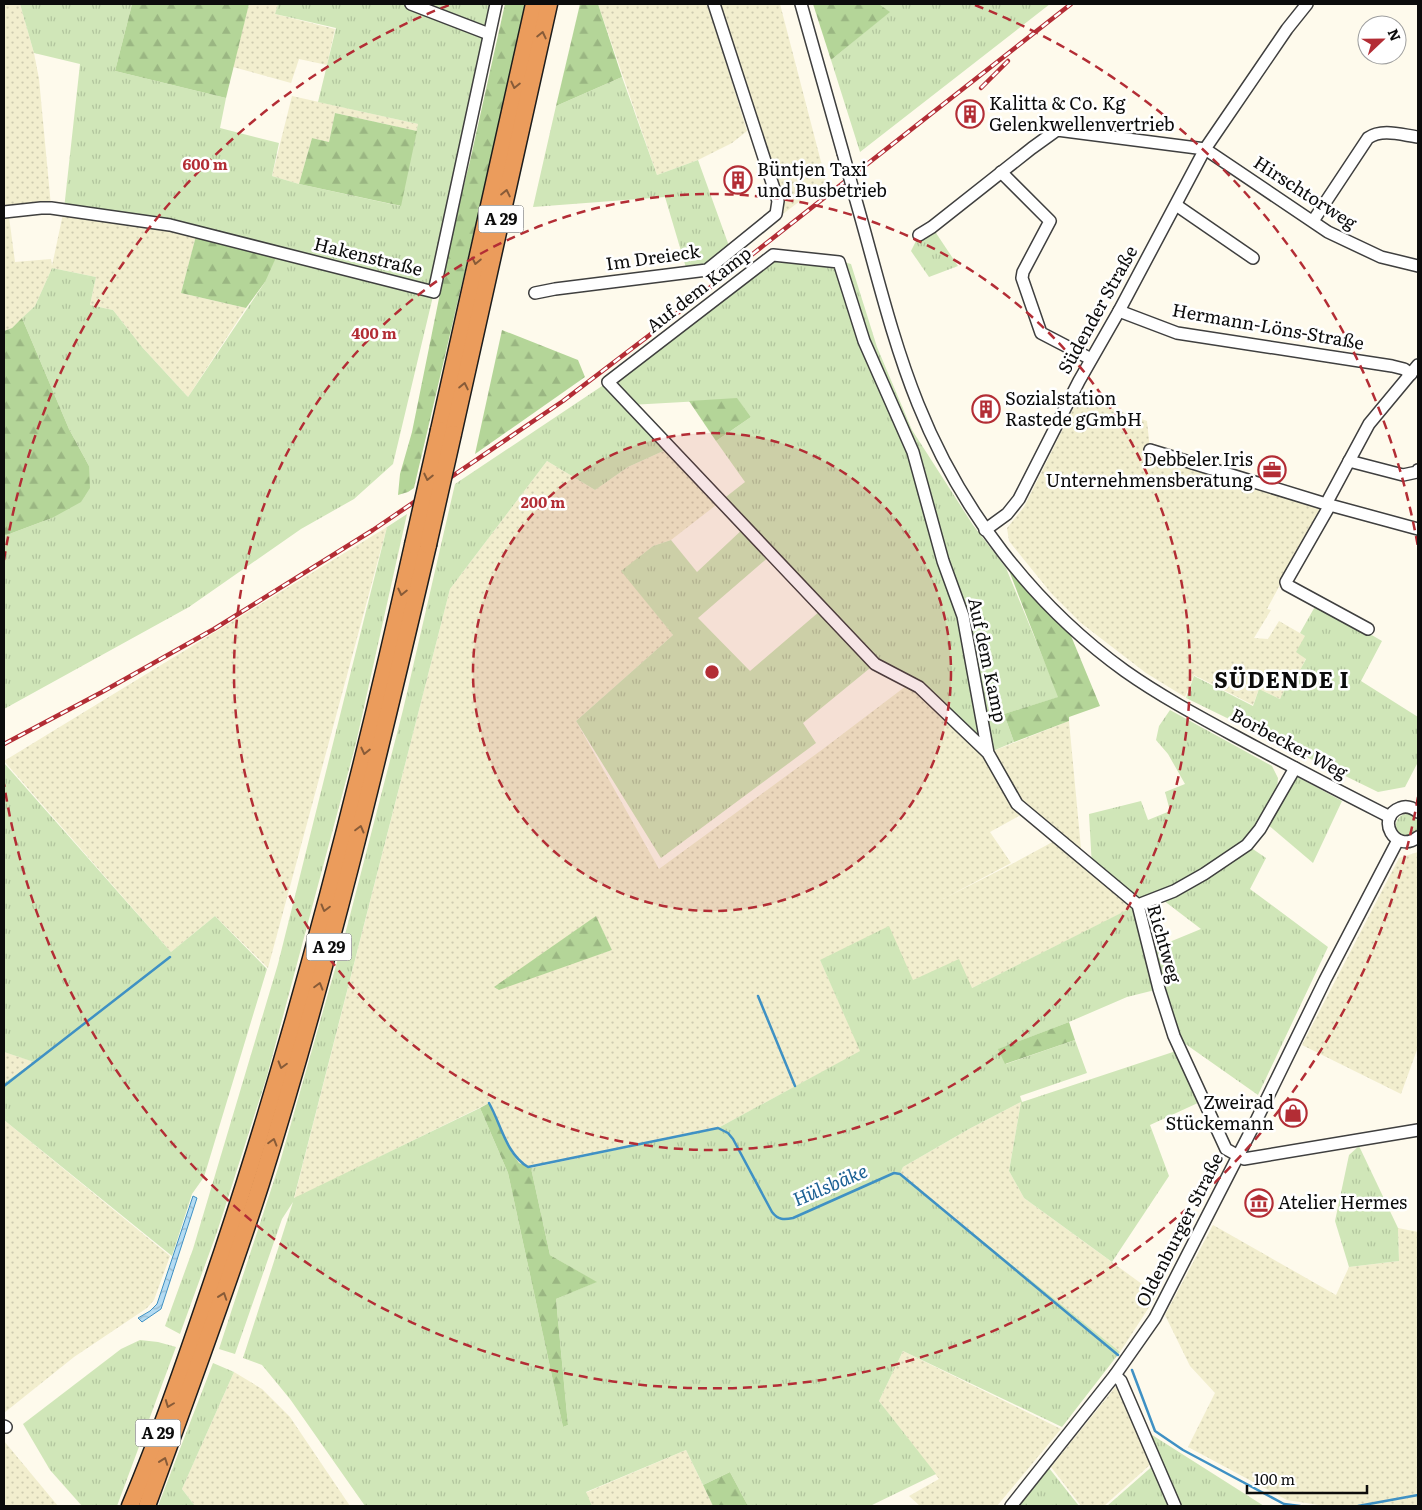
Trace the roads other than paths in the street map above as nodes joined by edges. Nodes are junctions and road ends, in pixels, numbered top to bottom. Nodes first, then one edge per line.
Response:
1 (411, 4) edge
2 (496, 4) edge
3 (534, 4) edge
4 (549, 4) edge
5 (714, 4) edge
6 (801, 4) edge
7 (1308, 4) edge
8 (489, 34) junction
9 (1418, 137) edge
10 (1205, 149) junction
11 (1001, 172) junction
12 (1176, 205) junction
13 (4, 212) edge
14 (1313, 221) junction
15 (919, 235) dead end
16 (1253, 258) dead end
17 (1418, 266) edge
18 (535, 293) dead end
19 (1119, 311) junction
20 (1091, 359) junction
21 (1414, 369) edge
22 (446, 432) junction
23 (1150, 450) dead end
24 (1349, 461) junction
25 (1418, 470) edge
26 (1328, 505) junction
27 (1418, 528) edge
28 (986, 530) junction
29 (420, 545) junction
30 (1368, 629) dead end
31 (988, 753) junction
32 (1294, 768) junction
33 (1417, 806) edge
34 (1390, 817) junction
35 (1418, 837) edge
36 (1398, 840) junction
37 (1138, 905) junction
38 (1418, 1130) edge
39 (1237, 1156) junction
40 (193, 1360) junction
41 (1115, 1375) junction
42 (130, 1506) edge
43 (147, 1506) edge
44 (1010, 1506) edge
45 (1175, 1506) edge

1 - 8 street
2 - 8 street, Hakenstraße
3 -> 22 highway, A 29
22 -> 4 highway, A 29
5 - 18 street, Im Dreieck
6 - 28 street, Borbecker Weg, bridge
7 - 10 street, Südender Straße
8 - 13 street, Hakenstraße
9 - 14 street
10 - 11 street
10 - 12 street, Südender Straße
10 - 14 street, Hirschtorweg
11 - 15 street
11 - 20 street
12 - 16 street
12 - 19 street, Südender Straße
14 - 17 street, Hirschtorweg
19 - 20 street, Südender Straße
19 - 21 street, Hermann-Löns-Straße
20 - 28 street, Südender Straße
21 - 24 street
22 - 29 highway, A 29, bridge
23 - 26 street
24 - 25 street
24 - 26 street
26 - 27 street
26 - 30 street
28 - 32 street, Borbecker Weg
29 -> 40 highway, A 29
40 -> 29 highway, A 29
31 - 31 street, Auf dem Kamp
31 - 37 street, Richtweg
32 - 34 street, Borbecker Weg
32 - 37 street
33 - 34 street
34 - 36 street
35 - 36 street
36 - 39 street, Oldenburger Straße
37 - 39 street, Richtweg
38 - 39 street
39 - 41 street, Oldenburger Straße
40 -> 42 highway, A 29
43 -> 40 highway, A 29
41 - 44 street, Oldenburger Straße
41 - 45 street

